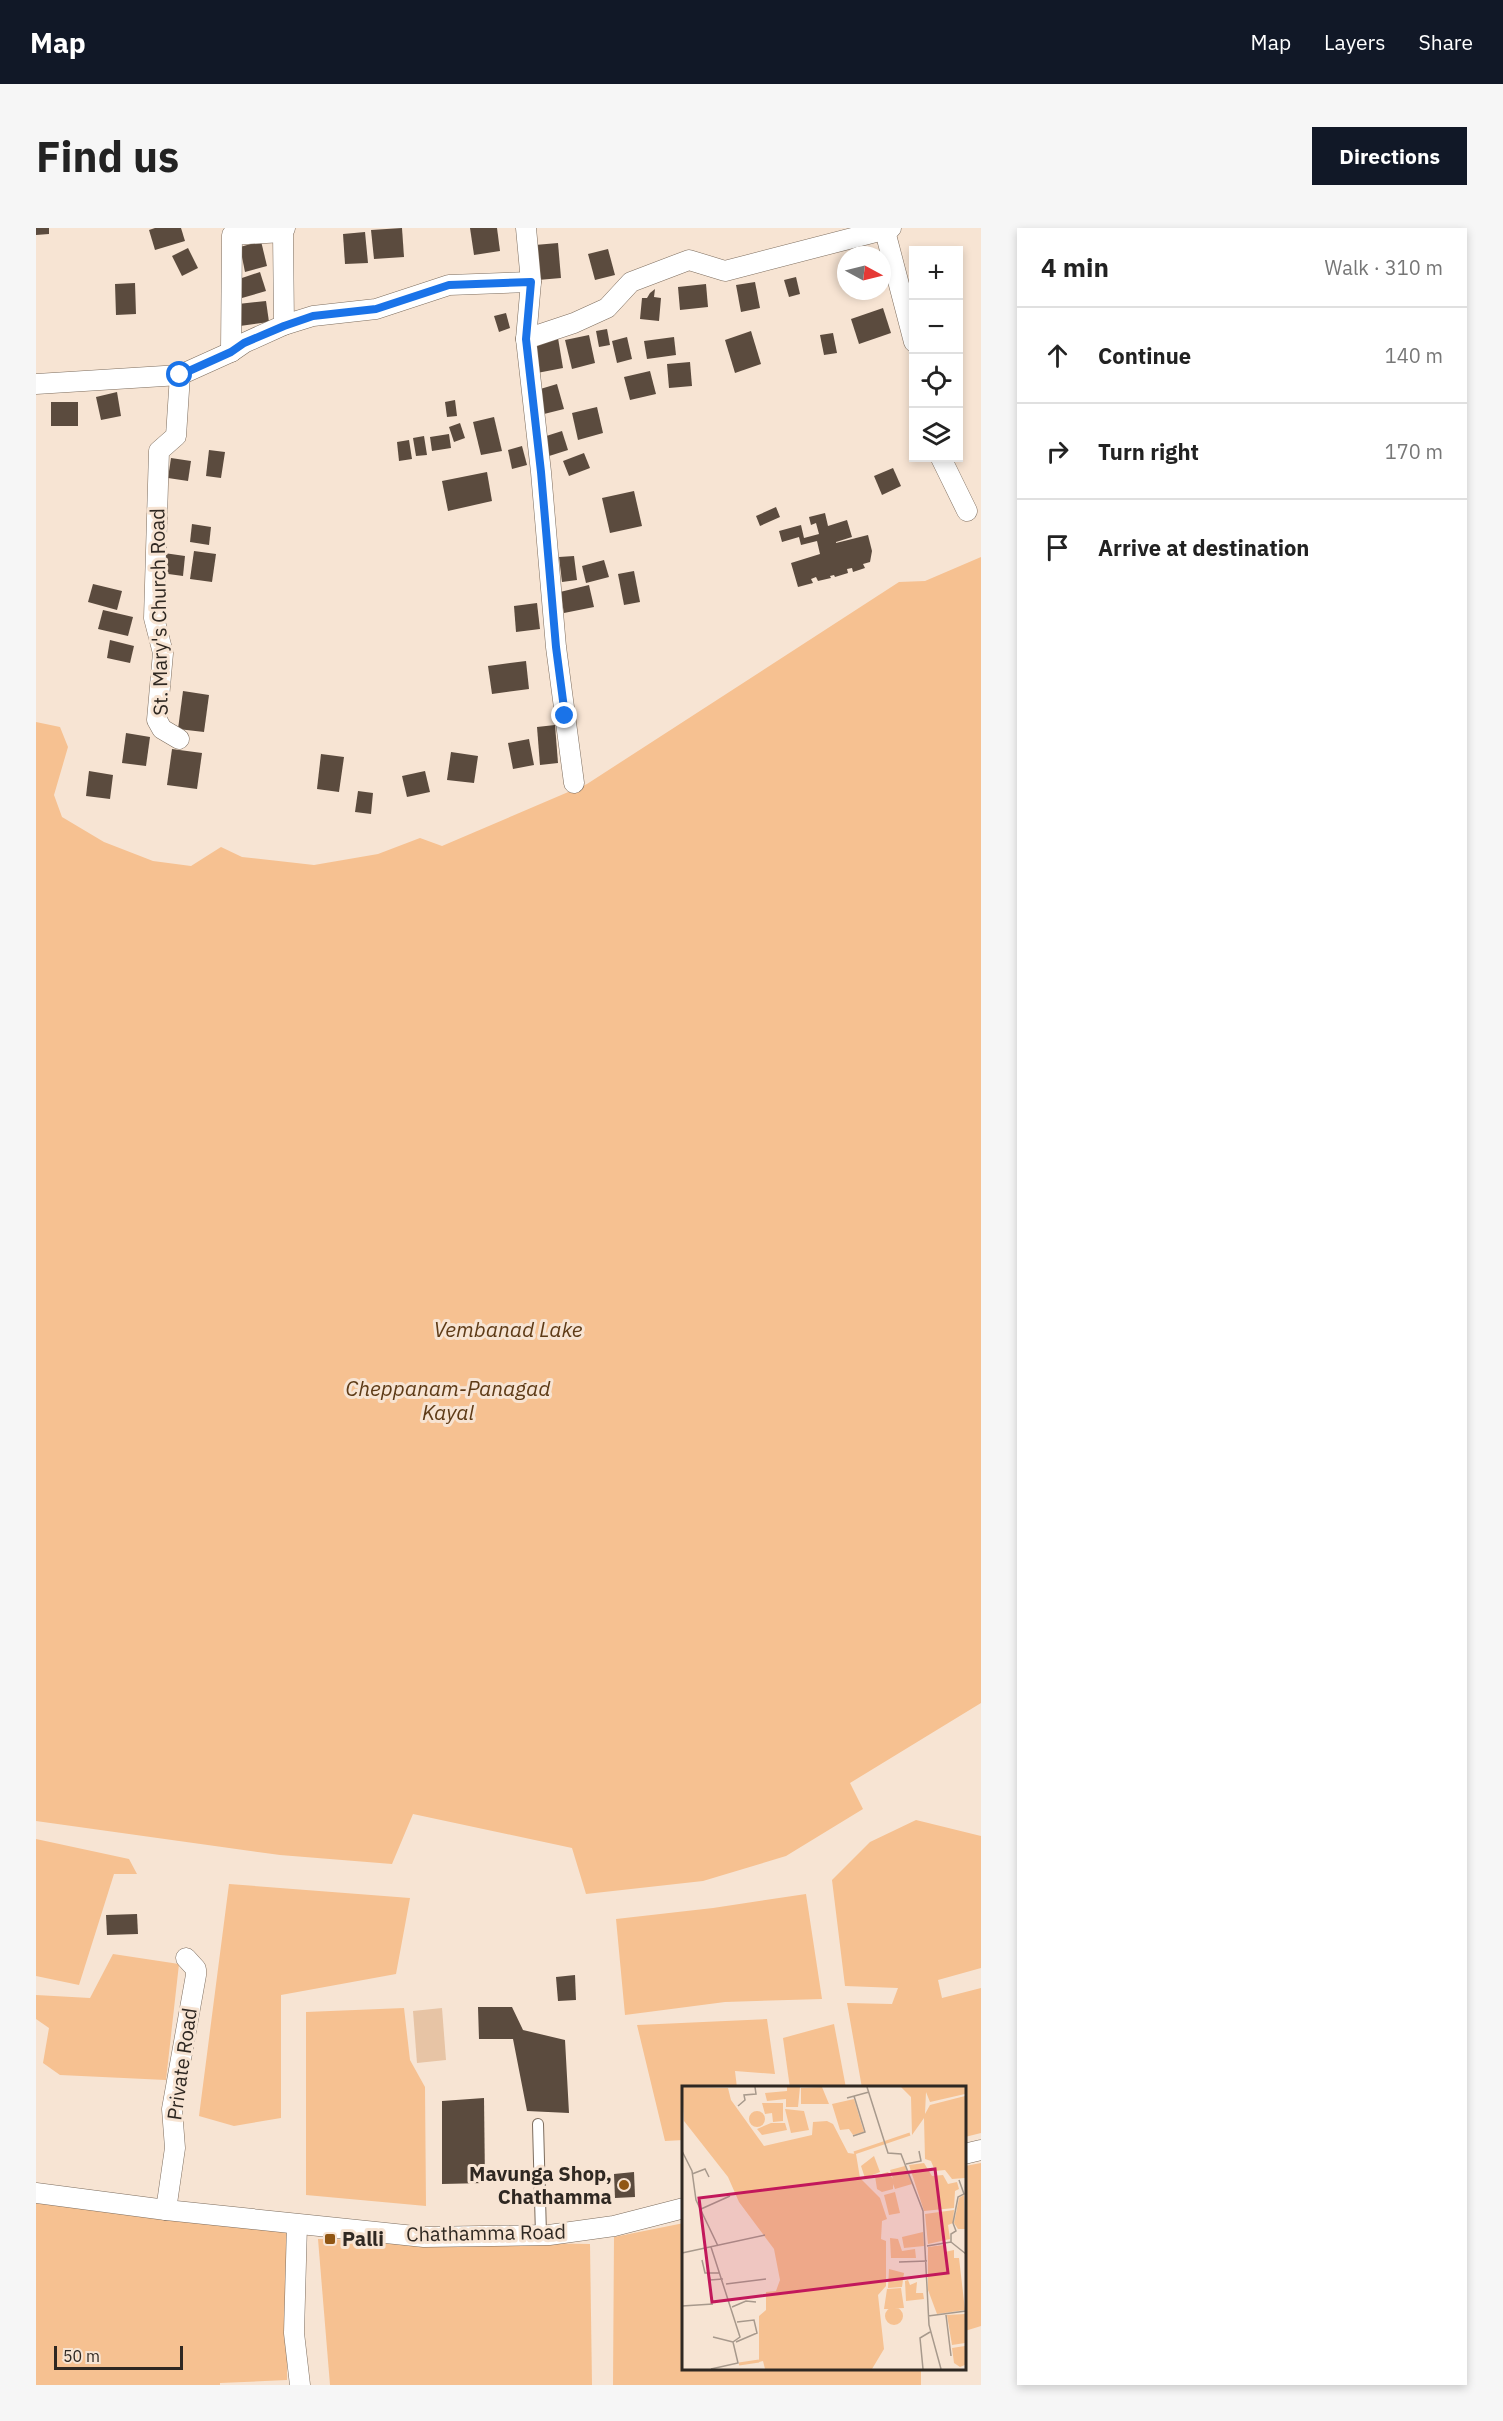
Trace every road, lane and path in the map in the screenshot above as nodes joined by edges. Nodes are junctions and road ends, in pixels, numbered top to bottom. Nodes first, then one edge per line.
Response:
1 (526, 228) edge
2 (284, 230) edge
3 (888, 230) edge
4 (531, 282) junction
5 (909, 320) edge
6 (284, 326) junction
7 (526, 339) junction
8 (231, 352) junction
9 (180, 375) junction
10 (36, 384) edge
11 (943, 462) edge
12 (967, 511) dead end
13 (178, 739) dead end
14 (574, 783) dead end
15 (186, 1958) dead end
16 (538, 2124) dead end
17 (981, 2150) edge
18 (966, 2154) edge
19 (36, 2193) edge
20 (682, 2209) edge
21 (166, 2210) junction
22 (297, 2224) junction
23 (542, 2235) junction
24 (300, 2385) edge

1 - 4 street
2 - 6 street
2 - 8 street
3 - 5 street
3 - 7 street
4 - 6 street
4 - 7 street
6 - 8 street
7 - 14 street
8 - 9 street
9 - 10 street
9 - 13 street, St. Mary's Church Road
11 - 12 street
15 - 21 street, Private Road
16 - 23 lane
17 - 18 street
19 - 21 street, Chathamma Road
20 - 23 street, Chathamma Road
21 - 22 street, Chathamma Road
22 - 23 street, Chathamma Road
22 - 24 street

